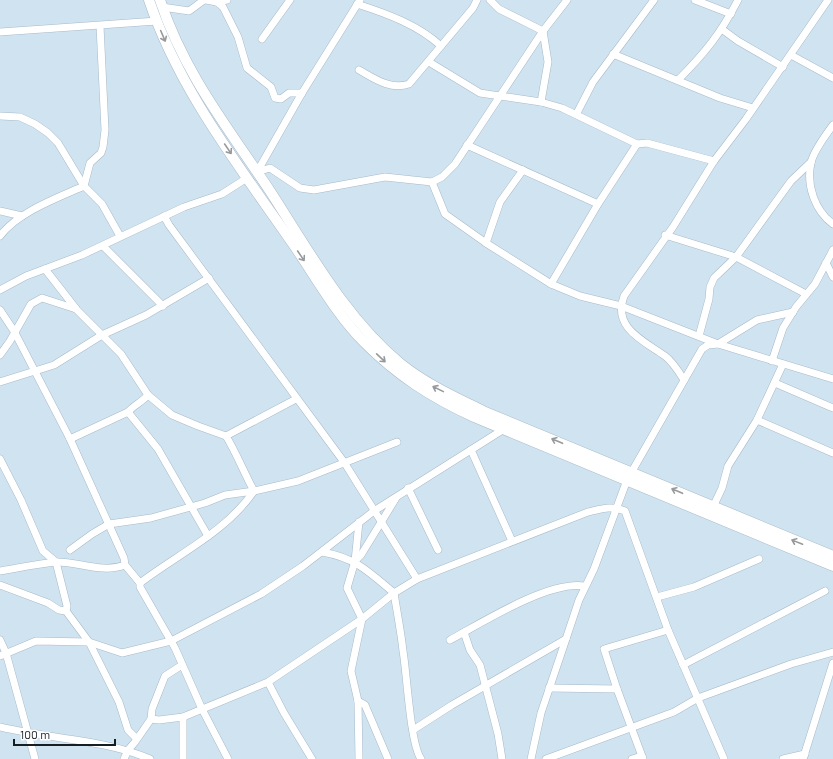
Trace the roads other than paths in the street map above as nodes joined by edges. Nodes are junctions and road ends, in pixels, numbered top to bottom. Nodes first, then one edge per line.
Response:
1 (149, 0) edge
2 (205, 0) edge
3 (227, 0) edge
4 (290, 0) edge
5 (477, 0) edge
6 (490, 0) edge
7 (567, 0) edge
8 (654, 0) edge
9 (695, 0) edge
10 (738, 0) edge
11 (828, 0) edge
12 (217, 2) junction
13 (359, 2) edge
14 (161, 4) edge
15 (731, 14) junction
16 (156, 21) junction
17 (100, 26) junction
18 (723, 30) junction
19 (543, 31) junction
20 (0, 32) edge
21 (262, 39) dead end
22 (442, 46) junction
23 (613, 54) junction
24 (791, 55) junction
25 (429, 62) junction
26 (783, 67) junction
27 (359, 70) dead end
28 (833, 78) edge
29 (679, 80) junction
30 (302, 93) junction
31 (500, 96) junction
32 (540, 102) junction
33 (753, 108) junction
34 (577, 113) junction
35 (0, 116) edge
36 (833, 125) edge
37 (637, 144) junction
38 (467, 145) junction
39 (714, 161) junction
40 (811, 162) junction
41 (523, 170) junction
42 (257, 172) junction
43 (247, 178) junction
44 (432, 182) junction
45 (84, 186) junction
46 (598, 204) junction
47 (0, 211) edge
48 (22, 216) junction
49 (164, 216) junction
50 (833, 224) edge
51 (665, 235) junction
52 (0, 236) edge
53 (120, 236) junction
54 (486, 243) junction
55 (103, 246) junction
56 (833, 250) edge
57 (736, 257) junction
58 (826, 263) junction
59 (45, 269) junction
60 (833, 277) edge
61 (209, 278) junction
62 (550, 284) junction
63 (0, 290) edge
64 (806, 294) junction
65 (163, 306) junction
66 (621, 306) junction
67 (0, 310) edge
68 (77, 310) junction
69 (792, 312) junction
70 (14, 331) junction
71 (102, 335) junction
72 (699, 336) junction
73 (718, 344) junction
74 (0, 356) edge
75 (772, 360) junction
76 (783, 364) junction
77 (34, 371) junction
78 (833, 379) edge
79 (684, 380) junction
80 (0, 382) edge
81 (775, 383) junction
82 (148, 396) junction
83 (296, 399) junction
84 (833, 408) edge
85 (128, 412) junction
86 (757, 420) junction
87 (504, 429) junction
88 (226, 436) junction
89 (70, 439) junction
90 (397, 442) dead end
91 (472, 450) junction
92 (833, 453) edge
93 (0, 459) edge
94 (344, 462) junction
95 (629, 476) junction
96 (408, 488) junction
97 (254, 491) junction
98 (397, 496) junction
99 (191, 506) junction
100 (617, 507) junction
101 (713, 507) junction
102 (374, 511) junction
103 (360, 522) junction
104 (381, 522) junction
105 (109, 524) junction
106 (208, 536) junction
107 (512, 541) junction
108 (70, 550) dead end
109 (438, 550) dead end
110 (322, 552) junction
111 (833, 556) edge
112 (759, 559) dead end
113 (354, 561) junction
114 (56, 562) junction
115 (125, 565) junction
116 (833, 566) edge
117 (0, 571) edge
118 (417, 579) junction
119 (140, 583) junction
120 (0, 585) edge
121 (584, 586) junction
122 (825, 591) dead end
123 (394, 593) junction
124 (657, 597) junction
125 (66, 611) junction
126 (362, 619) junction
127 (668, 630) junction
128 (464, 632) junction
129 (566, 639) junction
130 (0, 640) edge
131 (450, 640) dead end
132 (171, 641) junction
133 (89, 642) junction
134 (833, 652) edge
135 (3, 654) edge
136 (182, 665) junction
137 (682, 665) junction
138 (833, 665) edge
139 (268, 682) junction
140 (486, 687) junction
141 (549, 688) junction
142 (616, 689) junction
143 (698, 698) junction
144 (358, 701) junction
145 (202, 709) junction
146 (183, 717) junction
147 (151, 718) junction
148 (0, 727) edge
149 (632, 728) junction
150 (413, 730) junction
151 (28, 734) junction
152 (136, 738) junction
153 (128, 750) junction
154 (804, 756) edge
155 (642, 758) edge
156 (35, 759) edge
157 (124, 759) edge
158 (150, 759) edge
159 (183, 759) edge
160 (228, 759) edge
161 (312, 759) edge
162 (359, 759) edge
163 (388, 759) edge
164 (420, 759) edge
165 (502, 759) edge
166 (530, 759) edge
167 (546, 759) edge
168 (632, 759) edge
169 (724, 759) edge
170 (783, 759) edge

1 - 16 main road
2 - 12 street
2 - 14 street
3 - 12 street
4 - 21 street
5 - 22 street
6 - 19 street
7 - 19 street
8 - 23 street
9 - 15 street
10 - 15 street
11 - 24 street
12 - 30 street
13 - 22 street
13 - 30 street
14 - 42 main road
15 - 18 street
16 - 17 street
16 -> 43 main road
17 - 20 street
17 - 45 street
18 - 26 street
18 - 29 street
19 - 31 street
19 - 32 street
22 - 25 street
23 - 29 street
23 - 34 street
24 - 26 street
24 - 28 street
25 - 27 street
25 - 31 street
26 - 33 street
29 - 33 street
30 - 42 street
31 - 32 street
31 - 38 street
32 - 34 street
33 - 39 street
34 - 37 street
35 - 45 street
36 - 40 street
37 - 39 street
37 - 46 street
38 - 41 street
38 - 44 street
39 - 51 street
40 - 50 street
40 - 57 street
41 - 46 street
41 - 54 street
42 - 44 street
95 -> 42 main road
43 - 49 street
43 -> 87 main road
44 - 54 street
45 - 48 street
45 - 53 street
46 - 62 street
47 - 48 street
48 - 52 street
49 - 53 street
49 - 61 street
51 - 57 street
51 - 66 street
53 - 55 street
54 - 62 street
55 - 59 street
55 - 65 street
56 - 58 street
57 - 64 street
57 - 72 street
58 - 60 street
58 - 64 street
59 - 63 street
59 - 68 street
61 - 65 street
61 - 83 street
62 - 66 street
64 - 69 street
65 - 71 street
66 - 72 street
66 - 79 street
67 - 70 street
68 - 70 street
68 - 71 street
69 - 73 street
69 - 75 street
70 - 74 street
70 - 77 street
71 - 77 street
71 - 82 street
72 - 73 street
73 - 75 street
73 - 79 street
75 - 76 street
76 - 78 street
76 - 81 street
77 - 80 street
77 - 89 street
79 - 95 street
81 - 84 street
81 - 86 street
82 - 85 street
82 - 88 street
83 - 88 street
83 - 94 street
85 - 89 street
85 - 99 street
86 - 92 street
86 - 101 street
87 - 91 street
87 - 95 main road
88 - 97 street
89 - 105 street
90 - 94 street
91 - 96 street
91 - 107 street
93 - 114 street
94 - 97 street
94 - 102 street
95 - 100 street
101 -> 95 main road
95 - 116 main road
96 - 98 street
96 - 109 street
97 - 99 street
97 - 106 street
98 - 102 street
98 - 104 street
99 - 105 street
99 - 106 street
100 - 107 street
100 - 121 street
100 - 124 street
111 -> 101 main road
102 - 103 street
102 - 104 street
103 - 110 street
103 - 113 street
104 - 113 street
104 - 118 street
105 - 108 street
105 - 115 street
106 - 119 street
107 - 118 street
110 - 113 street
110 - 132 street
112 - 124 street
113 - 123 street
113 - 126 street
114 - 115 street
114 - 117 street
114 - 125 street
115 - 119 street
118 - 123 street
119 - 132 street
120 - 125 street
121 - 128 street
121 - 129 street
122 - 137 street
123 - 126 street
123 - 150 street
124 - 127 street
125 - 133 street
126 - 139 street
126 - 144 street
127 - 137 street
127 - 142 street
128 - 131 street
128 - 140 street
129 - 140 street
129 - 141 street
130 - 135 street
132 - 133 street
132 - 136 street
133 - 135 street
133 - 152 street
134 - 143 street
135 - 151 street
136 - 145 street
136 - 147 street
137 - 143 street
138 - 154 street
139 - 145 street
139 - 161 street
140 - 150 street
140 - 165 street
141 - 142 street
141 - 166 street
142 - 149 street
143 - 149 street
143 - 169 street
144 - 162 street
144 - 163 street
145 - 146 street
145 - 160 street
146 - 147 street
146 - 159 street
147 - 152 street
148 - 151 street
149 - 155 street
149 - 167 street
150 - 164 street
151 - 153 street
151 - 156 street
152 - 153 street
153 - 157 street
153 - 158 street
154 - 170 street
155 - 168 street

